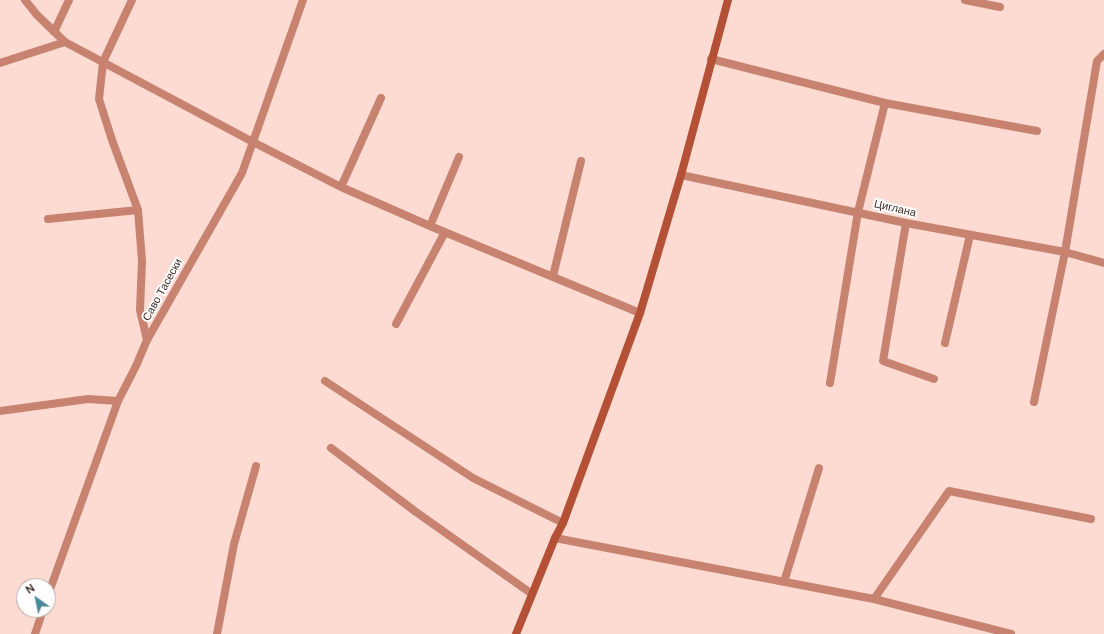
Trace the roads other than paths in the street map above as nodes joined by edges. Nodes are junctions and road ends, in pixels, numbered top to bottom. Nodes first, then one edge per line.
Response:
1 (26, 0) edge
2 (69, 0) edge
3 (132, 0) edge
4 (303, 0) edge
5 (728, 0) edge
6 (965, 0) edge
7 (1000, 7) dead end
8 (54, 32) junction
9 (65, 42) junction
10 (1104, 54) edge
11 (711, 59) junction
12 (103, 62) junction
13 (0, 63) edge
14 (381, 98) dead end
15 (885, 103) junction
16 (1037, 131) dead end
17 (253, 142) junction
18 (459, 157) dead end
19 (581, 161) dead end
20 (681, 175) junction
21 (341, 187) junction
22 (138, 210) junction
23 (858, 212) junction
24 (48, 219) dead end
25 (906, 223) junction
26 (430, 226) junction
27 (445, 232) junction
28 (970, 235) junction
29 (1065, 252) junction
30 (1104, 263) edge
31 (553, 276) junction
32 (640, 313) junction
33 (396, 324) dead end
34 (147, 340) junction
35 (945, 344) dead end
36 (934, 378) dead end
37 (325, 381) dead end
38 (830, 382) dead end
39 (118, 401) junction
40 (1034, 402) dead end
41 (0, 411) edge
42 (331, 448) dead end
43 (256, 466) dead end
44 (819, 468) dead end
45 (1091, 519) dead end
46 (563, 523) junction
47 (555, 538) junction
48 (54, 578) edge
49 (784, 582) junction
50 (532, 594) junction
51 (874, 599) junction
52 (40, 618) edge
53 (35, 634) edge
54 (217, 634) edge
55 (516, 634) edge
56 (1011, 634) edge

1 - 8 street
2 - 8 street
3 - 12 street
4 - 17 street, Саво Тасески
5 - 11 main road
6 - 7 street
8 - 9 street
9 - 12 street
9 - 13 street
10 - 29 street
11 - 15 street
11 - 20 main road
12 - 17 street
12 - 22 street
14 - 21 street
15 - 16 street
15 - 23 street
17 - 21 street
17 - 34 street, Саво Тасески
18 - 26 street
19 - 31 street
20 - 23 street, Циглана
20 - 32 main road
21 - 26 street
22 - 24 street
22 - 34 street
23 - 25 street, Циглана
23 - 38 street
25 - 28 street, Циглана
25 - 36 street
26 - 27 street
27 - 31 street
27 - 33 street
28 - 29 street, Циглана
28 - 35 street
29 - 30 street, Циглана
29 - 40 street
31 - 32 street
32 - 46 main road
34 - 39 street, Саво Тасески
37 - 46 street
39 - 41 street
39 - 48 street, Саво Тасески
42 - 50 street
43 - 54 street
44 - 49 street
45 - 51 street
46 - 47 main road
47 - 49 street
47 - 50 main road
49 - 51 street
50 - 55 main road
51 - 56 street
52 - 53 street

